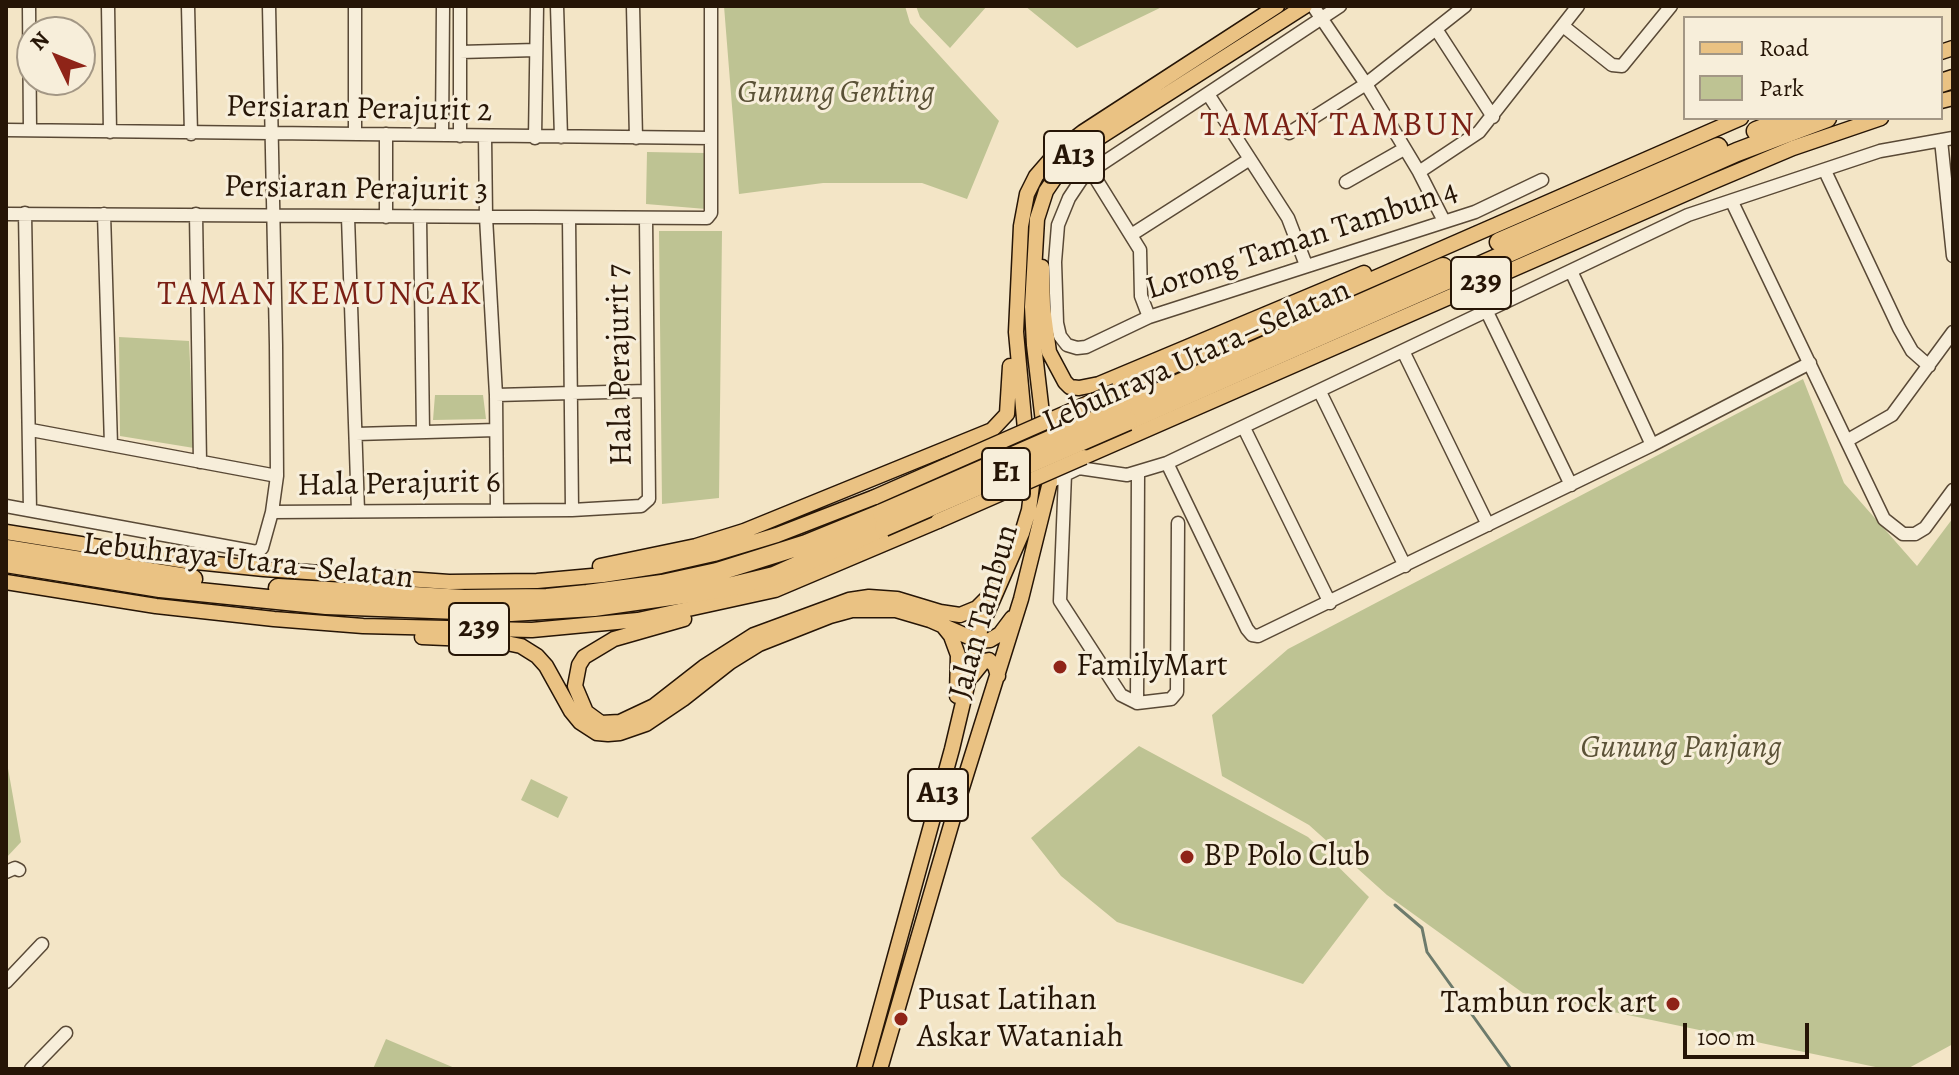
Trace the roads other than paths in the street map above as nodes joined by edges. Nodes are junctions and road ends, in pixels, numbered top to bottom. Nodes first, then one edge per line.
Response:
1 (29, 6) edge
2 (108, 6) edge
3 (188, 6) edge
4 (269, 6) edge
5 (355, 6) edge
6 (443, 6) edge
7 (460, 6) edge
8 (537, 6) edge
9 (557, 6) edge
10 (633, 6) edge
11 (711, 6) edge
12 (1277, 6) edge
13 (1305, 6) edge
14 (1313, 6) edge
15 (1340, 6) edge
16 (1465, 6) edge
17 (1578, 6) edge
18 (1671, 6) edge
19 (1322, 20) junction
20 (1563, 26) junction
21 (1436, 29) junction
22 (536, 50) junction
23 (460, 52) junction
24 (1366, 84) junction
25 (1208, 94) junction
26 (1493, 117) junction
27 (1736, 120) edge
28 (1785, 120) edge
29 (1822, 120) edge
30 (1875, 120) edge
31 (6, 130) edge
32 (30, 130) junction
33 (110, 132) junction
34 (355, 133) junction
35 (1289, 133) dead end
36 (191, 134) junction
37 (271, 134) junction
38 (386, 134) junction
39 (442, 135) junction
40 (460, 136) junction
41 (485, 136) junction
42 (561, 137) junction
43 (535, 138) junction
44 (636, 138) junction
45 (711, 138) junction
46 (1947, 139) edge
47 (1404, 149) junction
48 (1250, 159) junction
49 (1091, 171) junction
50 (1825, 171) junction
51 (1419, 172) junction
52 (1542, 180) dead end
53 (1346, 182) dead end
54 (1732, 202) junction
55 (25, 213) junction
56 (6, 214) edge
57 (104, 214) junction
58 (196, 214) junction
59 (1519, 214) junction
60 (273, 215) junction
61 (348, 217) junction
62 (386, 217) junction
63 (420, 217) junction
64 (486, 217) junction
65 (569, 218) junction
66 (646, 219) junction
67 (1037, 219) junction
68 (1444, 221) junction
69 (1131, 235) junction
70 (1953, 256) edge
71 (1306, 265) junction
72 (1571, 271) junction
73 (1487, 312) junction
74 (1149, 317) junction
75 (1016, 332) junction
76 (1953, 332) edge
77 (1403, 351) junction
78 (1810, 363) junction
79 (1929, 366) junction
80 (647, 391) junction
81 (1320, 392) junction
82 (571, 394) junction
83 (496, 395) junction
84 (1122, 407) junction
85 (1244, 428) junction
86 (31, 430) junction
87 (496, 430) junction
88 (423, 432) junction
89 (356, 434) junction
90 (1848, 440) junction
91 (111, 445) junction
92 (1652, 445) junction
93 (200, 462) junction
94 (1167, 463) junction
95 (1138, 472) junction
96 (1065, 474) junction
97 (277, 476) junction
98 (1050, 482) junction
99 (1571, 485) junction
100 (1953, 490) edge
101 (6, 506) edge
102 (641, 506) joint
103 (497, 509) junction
104 (30, 510) junction
105 (572, 510) junction
106 (358, 511) junction
107 (272, 512) junction
108 (880, 512) junction
109 (1178, 523) dead end
110 (1488, 525) junction
111 (6, 532) edge
112 (6, 549) edge
113 (6, 563) edge
114 (1405, 566) junction
115 (1003, 579) junction
116 (537, 581) junction
117 (6, 582) edge
118 (775, 590) junction
119 (1021, 601) junction
120 (1330, 603) junction
121 (942, 625) junction
122 (363, 626) junction
123 (978, 641) junction
124 (998, 676) junction
125 (965, 688) junction
126 (1137, 703) junction
127 (952, 749) junction
128 (933, 889) junction
129 (42, 944) dead end
130 (898, 952) junction
131 (9, 972) edge
132 (895, 1017) junction
133 (66, 1033) dead end
134 (31, 1069) edge
135 (864, 1069) edge
136 (880, 1069) edge

1 - 32 street
2 - 33 street
3 - 36 street
4 - 37 street
5 - 34 street
6 - 39 street
7 - 23 street
8 - 22 street
9 - 42 street
10 - 44 street
11 - 45 street
12 - 75 main road, Jalan Tambun / A13
13 - 67 main road, Jalan Tambun / A13
14 - 19 street
15 - 19 street
16 - 21 street
17 - 20 street
18 - 20 street
19 - 24 street
19 - 25 street
20 - 26 street
21 - 24 street
21 - 26 street
22 - 23 street
22 - 43 street
23 - 40 street
24 - 35 street
24 - 47 street
25 - 48 street
25 - 49 street
26 - 51 street
27 - 59 main road
28 - 84 highway, Lebuhraya Utara–Selatan / E1
29 - 84 highway, Lebuhraya Utara–Selatan / E1
30 - 118 main road, 239, bridge
31 - 32 street, Persiaran Perajurit 2
32 - 33 street, Persiaran Perajurit 2
33 - 36 street, Persiaran Perajurit 2
34 - 37 street, Persiaran Perajurit 2
34 - 38 street, Persiaran Perajurit 2
36 - 37 street, Persiaran Perajurit 2
37 - 60 street
38 - 39 street, Persiaran Perajurit 2
38 - 62 street
39 - 40 street, Persiaran Perajurit 2
40 - 41 street, Persiaran Perajurit 2
41 - 43 street, Persiaran Perajurit 2
41 - 64 street
42 - 43 street, Persiaran Perajurit 2
42 - 44 street, Persiaran Perajurit 2
44 - 45 street, Persiaran Perajurit 2
45 - 66 street, Persiaran Perajurit 3
46 - 50 street
46 - 70 street
47 - 51 street
47 - 53 street
48 - 69 street
48 - 71 street
49 - 69 street
49 - 74 street, Lorong Taman Tambun 4
50 - 54 street
50 - 79 street
51 - 68 street
52 - 68 street, Lorong Taman Tambun 4
54 - 72 street
54 - 78 street
55 - 56 street, Persiaran Perajurit 3
55 - 57 street, Persiaran Perajurit 3
55 - 86 street
57 - 58 street, Persiaran Perajurit 3
57 - 91 street
58 - 60 street, Persiaran Perajurit 3
58 - 93 street
59 - 67 main road
59 - 84 main road
60 - 61 street, Persiaran Perajurit 3
60 - 97 street
61 - 62 street, Persiaran Perajurit 3
61 - 89 street
62 - 63 street, Persiaran Perajurit 3
63 - 64 street, Persiaran Perajurit 3
63 - 88 street
64 - 65 street, Persiaran Perajurit 3
64 - 83 street
65 - 66 street, Persiaran Perajurit 3
65 - 82 street
66 - 80 street, Hala Perajurit 7
67 - 98 main road, Jalan Tambun / A13
68 - 71 street, Lorong Taman Tambun 4
69 - 74 street
71 - 74 street, Lorong Taman Tambun 4
72 - 73 street
72 - 92 street
73 - 77 street
73 - 99 street
75 - 115 main road, Jalan Tambun / A13
75 - 116 main road
76 - 79 street
77 - 81 street
77 - 110 street
78 - 90 street
78 - 92 street
79 - 90 street
80 - 82 street
80 - 102 street, Hala Perajurit 7
81 - 85 street
81 - 114 street
82 - 83 street
82 - 105 street
83 - 87 street
84 - 108 highway, Lebuhraya Utara–Selatan / E1, bridge
84 - 108 main road, bridge
85 - 94 street
85 - 120 street
86 - 91 street
86 - 104 street
87 - 88 street
87 - 103 street
88 - 89 street
89 - 106 street
90 - 100 street
91 - 93 street
92 - 99 street
93 - 97 street
94 - 95 street
94 - 120 street
95 - 96 street
95 - 126 street
96 - 98 street
96 - 126 street
97 - 107 street
98 - 119 main road, Jalan Tambun / A13
99 - 110 street
101 - 104 street
102 - 105 street, Hala Perajurit 6
103 - 105 street, Hala Perajurit 6
103 - 106 street, Hala Perajurit 6
104 - 107 street, Hala Perajurit 6
106 - 107 street, Hala Perajurit 6
108 - 112 highway, Lebuhraya Utara–Selatan / E1
108 - 113 highway, Lebuhraya Utara–Selatan / E1
108 - 116 main road
109 - 126 street
110 - 114 street
111 - 116 main road
114 - 120 street
115 - 118 main road
115 - 123 main road, Jalan Tambun / A13
117 - 122 main road, 239
118 - 122 main road, 239
119 - 123 main road
119 - 124 main road, Jalan Tambun / A13
121 - 122 main road
121 - 123 main road
121 - 127 main road
123 - 125 main road, Jalan Tambun / A13
124 - 125 main road
124 - 128 main road, Jalan Tambun / A13
125 - 127 main road, Jalan Tambun / A13
127 - 130 main road, Jalan Tambun / A13
128 - 130 main road
128 - 132 main road, Jalan Tambun / A13
129 - 131 street
130 - 132 main road
130 - 135 main road, Jalan Tambun / A13
132 - 136 main road, Jalan Tambun / A13
133 - 134 street

